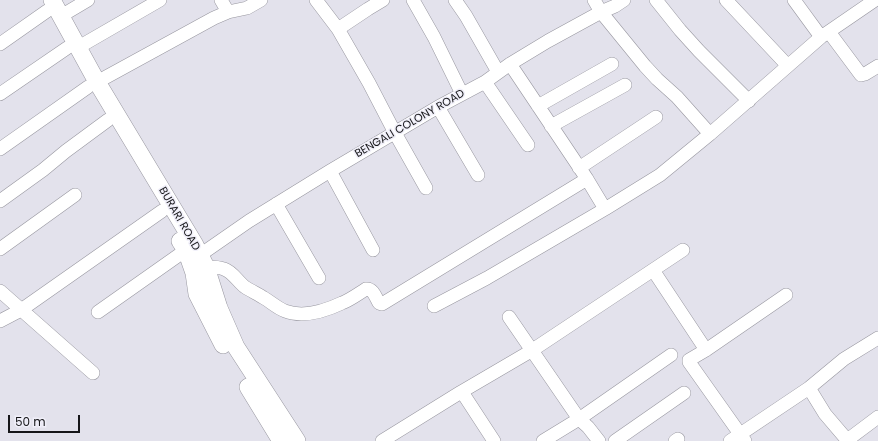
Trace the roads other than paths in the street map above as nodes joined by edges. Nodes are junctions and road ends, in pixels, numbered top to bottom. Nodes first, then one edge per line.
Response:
1 (88, 0) edge
2 (160, 0) edge
3 (221, 0) edge
4 (261, 0) edge
5 (316, 0) edge
6 (383, 0) edge
7 (413, 0) edge
8 (455, 0) edge
9 (594, 0) edge
10 (624, 0) edge
11 (656, 0) edge
12 (726, 0) edge
13 (794, 0) edge
14 (875, 0) edge
15 (858, 5) edge
16 (50, 7) edge
17 (228, 12) junction
18 (601, 12) junction
19 (338, 29) junction
20 (825, 34) junction
21 (0, 44) edge
22 (72, 48) junction
23 (510, 64) junction
24 (612, 64) dead end
25 (788, 66) junction
26 (878, 66) edge
27 (498, 72) junction
28 (485, 82) junction
29 (92, 85) junction
30 (625, 85) dead end
31 (0, 94) edge
32 (462, 94) junction
33 (749, 101) junction
34 (538, 106) junction
35 (438, 107) junction
36 (656, 117) dead end
37 (108, 120) junction
38 (551, 126) junction
39 (395, 133) junction
40 (710, 134) junction
41 (528, 145) dead end
42 (0, 149) edge
43 (579, 168) junction
44 (330, 171) junction
45 (478, 175) dead end
46 (587, 178) junction
47 (426, 188) dead end
48 (75, 195) dead end
49 (0, 201) edge
50 (276, 204) junction
51 (605, 209) junction
52 (162, 211) junction
53 (0, 249) edge
54 (374, 250) dead end
55 (683, 250) dead end
56 (197, 257) junction
57 (653, 270) junction
58 (320, 278) dead end
59 (0, 291) edge
60 (786, 295) dead end
61 (434, 306) dead end
62 (22, 310) junction
63 (98, 312) dead end
64 (509, 317) dead end
65 (0, 321) edge
66 (878, 338) edge
67 (706, 350) junction
68 (531, 351) junction
69 (671, 355) dead end
70 (93, 373) dead end
71 (809, 388) junction
72 (462, 392) junction
73 (684, 393) dead end
74 (878, 417) edge
75 (578, 419) junction
76 (738, 439) edge
77 (281, 441) edge
78 (296, 441) edge
79 (382, 441) edge
80 (494, 441) edge
81 (543, 441) edge
82 (599, 441) edge
83 (615, 441) edge
84 (847, 441) edge

1 - 16 street
2 - 22 street
3 - 17 street
4 - 17 street
5 - 19 street
6 - 19 street
7 - 32 street
8 - 27 street
9 - 18 street
10 - 18 street, BENGALI COLONY ROAD
11 - 33 street
12 - 25 street
13 - 20 street
14 - 15 street
15 - 20 street
16 - 21 street
16 - 22 main road, BURARI ROAD
17 - 29 street
18 - 23 street, BENGALI COLONY ROAD
18 - 40 street
19 - 39 street
20 - 25 street
20 - 26 street
22 - 29 main road, BURARI ROAD
22 - 31 street
23 - 27 street, BENGALI COLONY ROAD
23 - 34 street
24 - 34 street
25 - 33 street
27 - 28 street, BENGALI COLONY ROAD
28 - 32 street, BENGALI COLONY ROAD
28 - 41 street
29 - 37 main road, BURARI ROAD
29 - 42 street
29 - 56 main road, BURARI ROAD
30 - 38 street
32 - 35 street, BENGALI COLONY ROAD
33 - 40 street
34 - 38 street
35 - 39 street, BENGALI COLONY ROAD
35 - 45 street
36 - 43 street
37 - 49 street
37 - 52 main road, BURARI ROAD
38 - 43 street
39 - 44 street, BENGALI COLONY ROAD
39 - 47 street
40 - 51 street
43 - 46 street
44 - 50 street, BENGALI COLONY ROAD
44 - 54 street
46 - 51 street
46 - 56 street
48 - 53 street
50 - 56 street, BENGALI COLONY ROAD
50 - 58 street
51 - 61 street
52 - 56 main road, BURARI ROAD
52 - 62 street
55 - 57 street
56 - 63 street, BENGALI COLONY ROAD
56 - 77 main road, BURARI ROAD
56 - 78 main road, BURARI ROAD
57 - 67 street
57 - 68 street
59 - 62 street
60 - 67 street
62 - 65 street
62 - 70 street
64 - 68 street
66 - 71 street
67 - 76 street
68 - 72 street
68 - 75 street
69 - 75 street
71 - 76 street
71 - 84 street
72 - 79 street
72 - 80 street
73 - 83 street
74 - 84 street
75 - 81 street
75 - 82 street

